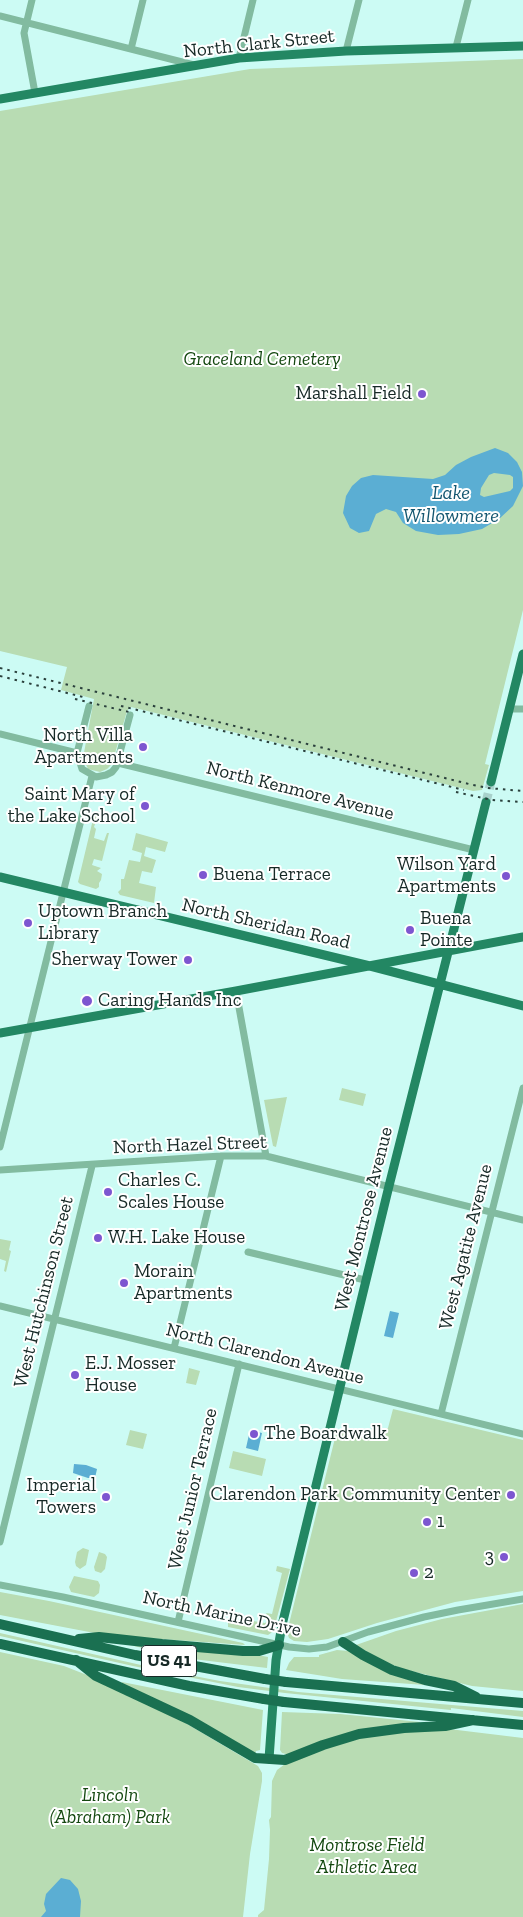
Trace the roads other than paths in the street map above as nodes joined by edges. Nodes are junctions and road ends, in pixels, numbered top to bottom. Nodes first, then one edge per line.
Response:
1 (32, 0) edge
2 (143, 0) edge
3 (253, 0) edge
4 (359, 0) edge
5 (468, 0) edge
6 (0, 16) edge
7 (26, 23) junction
8 (523, 46) edge
9 (456, 47) junction
10 (131, 49) junction
11 (346, 51) junction
12 (239, 58) junction
13 (196, 65) junction
14 (35, 93) junction
15 (0, 99) edge
16 (523, 654) edge
17 (89, 706) dead end
18 (509, 709) junction
19 (523, 709) edge
20 (130, 716) dead end
21 (0, 734) edge
22 (77, 753) junction
23 (118, 763) junction
24 (92, 776) junction
25 (491, 782) tunnel mouth
26 (486, 802) tunnel mouth
27 (474, 850) junction
28 (0, 878) edge
29 (63, 892) junction
30 (523, 937) edge
31 (448, 950) junction
32 (370, 966) junction
33 (440, 984) junction
34 (236, 991) junction
35 (523, 1006) edge
36 (30, 1027) junction
37 (0, 1033) edge
38 (523, 1088) edge
39 (0, 1147) edge
40 (221, 1156) junction
41 (266, 1156) junction
42 (92, 1166) junction
43 (0, 1170) edge
44 (389, 1186) junction
45 (492, 1212) junction
46 (523, 1220) edge
47 (248, 1252) dead end
48 (365, 1280) junction
49 (0, 1306) edge
50 (54, 1319) junction
51 (174, 1348) junction
52 (239, 1364) junction
53 (339, 1389) junction
54 (441, 1414) junction
55 (523, 1434) edge
56 (0, 1542) edge
57 (0, 1585) edge
58 (523, 1599) edge
59 (178, 1622) junction
60 (0, 1624) edge
61 (73, 1640) junction
62 (343, 1642) junction
63 (0, 1644) edge
64 (279, 1645) junction
65 (76, 1660) junction
66 (481, 1700) junction
67 (523, 1703) edge
68 (474, 1720) junction
69 (510, 1723) junction
70 (523, 1725) edge
71 (523, 1729) edge
72 (269, 1759) junction

1 - 7 street
2 - 10 street
3 - 12 street
4 - 11 street
5 - 9 street
6 - 7 street
7 - 10 street
7 - 14 street
8 - 9 main road, North Clark Street
9 - 11 main road, North Clark Street
10 - 13 street
11 - 12 main road, North Clark Street
12 - 13 main road, North Clark Street
13 - 14 main road, North Clark Street
14 - 15 main road, North Clark Street
16 - 18 main road
17 - 22 street
18 - 19 street
18 - 25 main road
20 - 23 street
21 - 22 street
22 - 24 street
23 - 24 street
23 - 27 street, North Kenmore Avenue
24 - 29 street
26 - 27 main road, West Montrose Avenue
27 - 31 main road, West Montrose Avenue
28 - 29 main road, North Sheridan Road
29 - 32 main road, North Sheridan Road
29 - 36 street
30 - 31 main road
31 - 32 main road
31 - 33 main road, West Montrose Avenue
32 - 33 main road, North Sheridan Road
32 - 34 main road
33 - 35 main road, North Sheridan Road
33 - 44 main road, West Montrose Avenue
34 - 36 main road
34 - 41 street
36 - 37 main road
36 - 39 street
38 - 45 street, West Agatite Avenue
40 - 41 street, North Hazel Street
40 - 42 street, North Hazel Street
40 - 51 street
41 - 44 street, North Hazel Street
42 - 43 street, North Hazel Street
42 - 50 street, West Hutchinson Street
44 - 45 street, North Hazel Street
44 - 48 main road, West Montrose Avenue
45 - 46 street, North Hazel Street
45 - 54 street, West Agatite Avenue
47 - 48 street
48 - 53 main road, West Montrose Avenue
49 - 50 street, North Clarendon Avenue
50 - 51 street, North Clarendon Avenue
50 - 56 street, West Hutchinson Street
51 - 52 street, North Clarendon Avenue
52 - 53 street, North Clarendon Avenue
52 - 59 street, West Junior Terrace
53 - 54 street, North Clarendon Avenue
53 - 64 main road, West Montrose Avenue
54 - 55 street, North Clarendon Avenue
57 - 59 street, North Marine Drive
58 - 62 street, North Marine Drive
59 - 64 street, North Marine Drive
60 - 61 highway, US 41
61 - 64 highway
61 - 66 highway, US 41, bridge
62 - 64 street, North Marine Drive
62 - 66 highway
63 - 65 highway, US 41
64 - 72 main road, West Montrose Avenue
65 - 68 highway, US 41, bridge
65 - 72 highway
66 - 67 highway, US 41
68 - 69 highway, US 41
68 - 72 highway
69 - 70 highway, US 41
69 - 71 highway

